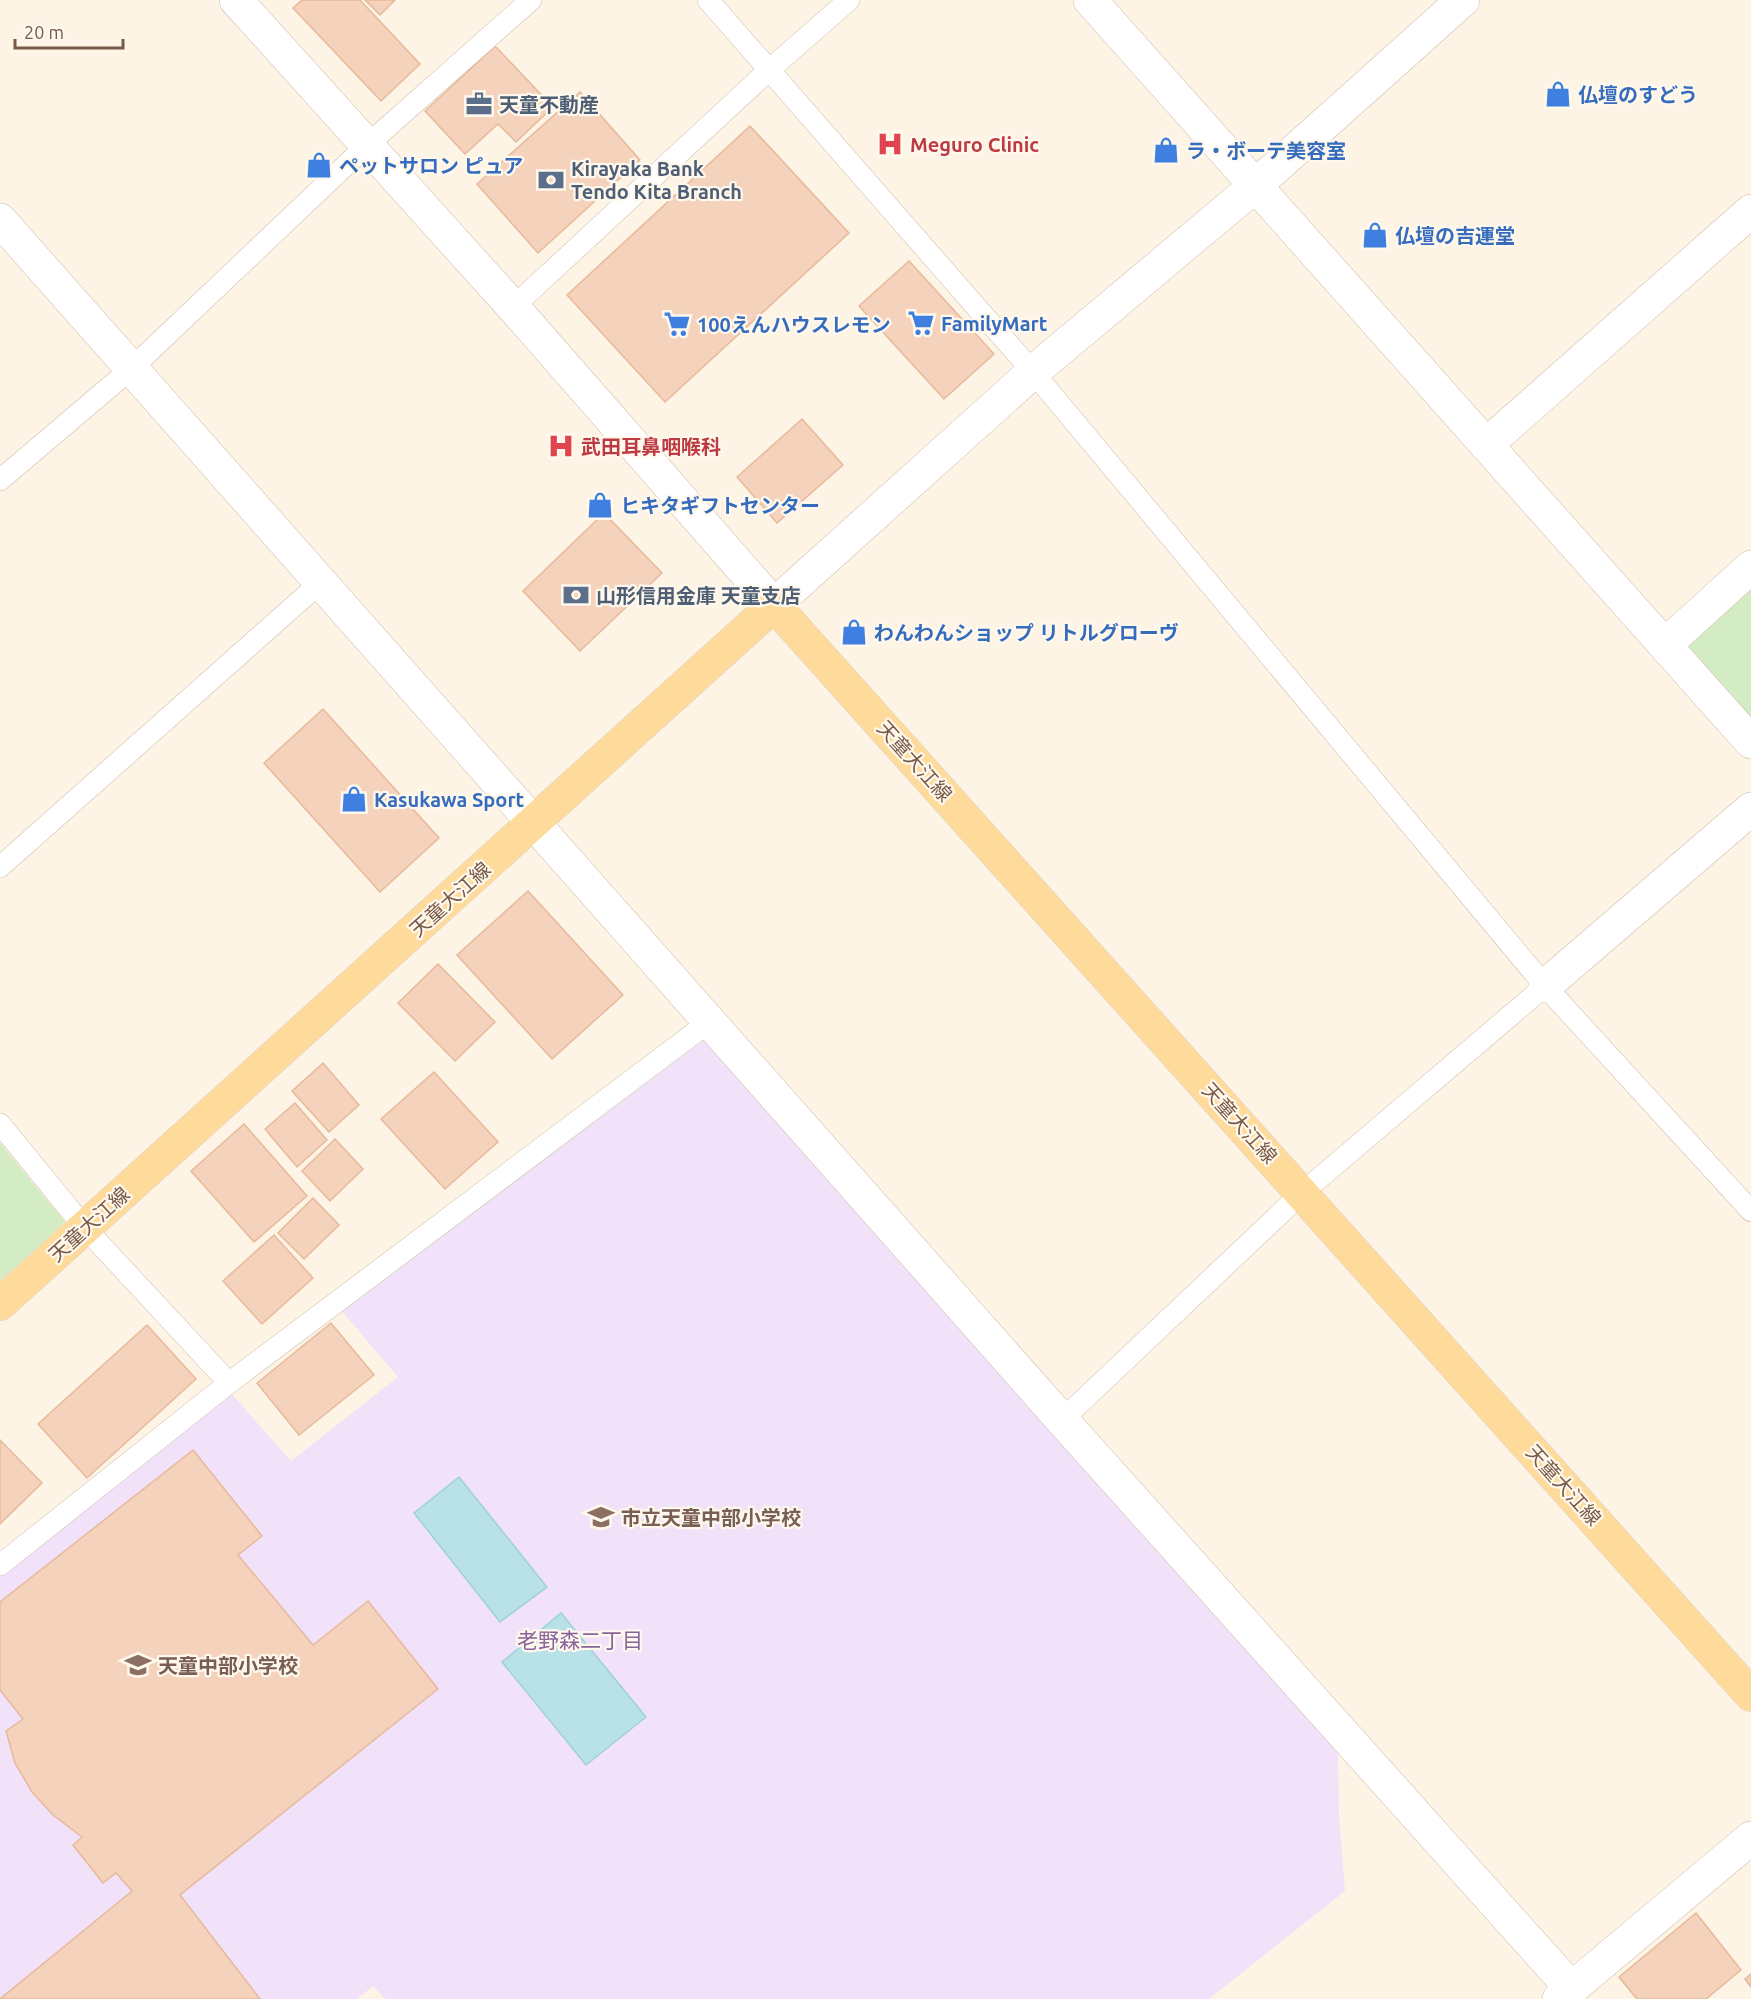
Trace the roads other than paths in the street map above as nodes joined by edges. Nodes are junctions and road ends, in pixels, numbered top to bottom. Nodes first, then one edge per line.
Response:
1 (237, 0) edge
2 (531, 0) edge
3 (708, 0) edge
4 (849, 0) edge
5 (1090, 0) edge
6 (1463, 0) edge
7 (768, 71) junction
8 (366, 146) junction
9 (1255, 186) junction
10 (1751, 211) edge
11 (0, 220) edge
12 (513, 307) junction
13 (132, 368) junction
14 (1033, 372) junction
15 (1486, 445) junction
16 (0, 480) edge
17 (1751, 567) edge
18 (321, 582) junction
19 (774, 605) junction
20 (1665, 645) junction
21 (1751, 742) edge
22 (1751, 809) edge
23 (535, 822) junction
24 (0, 867) edge
25 (1545, 986) junction
26 (709, 1022) junction
27 (0, 1124) edge
28 (1302, 1192) junction
29 (1751, 1211) edge
30 (85, 1228) junction
31 (0, 1304) edge
32 (229, 1383) junction
33 (1062, 1420) junction
34 (0, 1565) edge
35 (1751, 1695) edge
36 (1751, 1838) edge
37 (1565, 1994) edge

1 - 8 street
2 - 8 lane
3 - 7 lane
4 - 7 lane
5 - 9 street
6 - 9 street
7 - 12 lane
7 - 14 lane
8 - 12 street
8 - 13 lane
9 - 14 street
9 - 15 street
10 - 15 street
11 - 13 street
12 - 19 street
13 - 16 lane
13 - 18 street
14 - 19 street
14 - 25 lane
15 - 20 street
17 - 20 street
18 - 23 street
18 - 24 lane
19 - 23 main road, 天童大江線
19 - 28 main road, 天童大江線
20 - 21 street
22 - 25 street
23 - 26 street
23 - 30 main road, 天童大江線
25 - 28 lane
25 - 29 lane
26 - 32 lane
26 - 33 street
27 - 30 lane
28 - 33 lane
28 - 35 main road, 天童大江線
30 - 31 main road, 天童大江線
30 - 32 lane
32 - 34 lane
33 - 37 street
36 - 37 street

